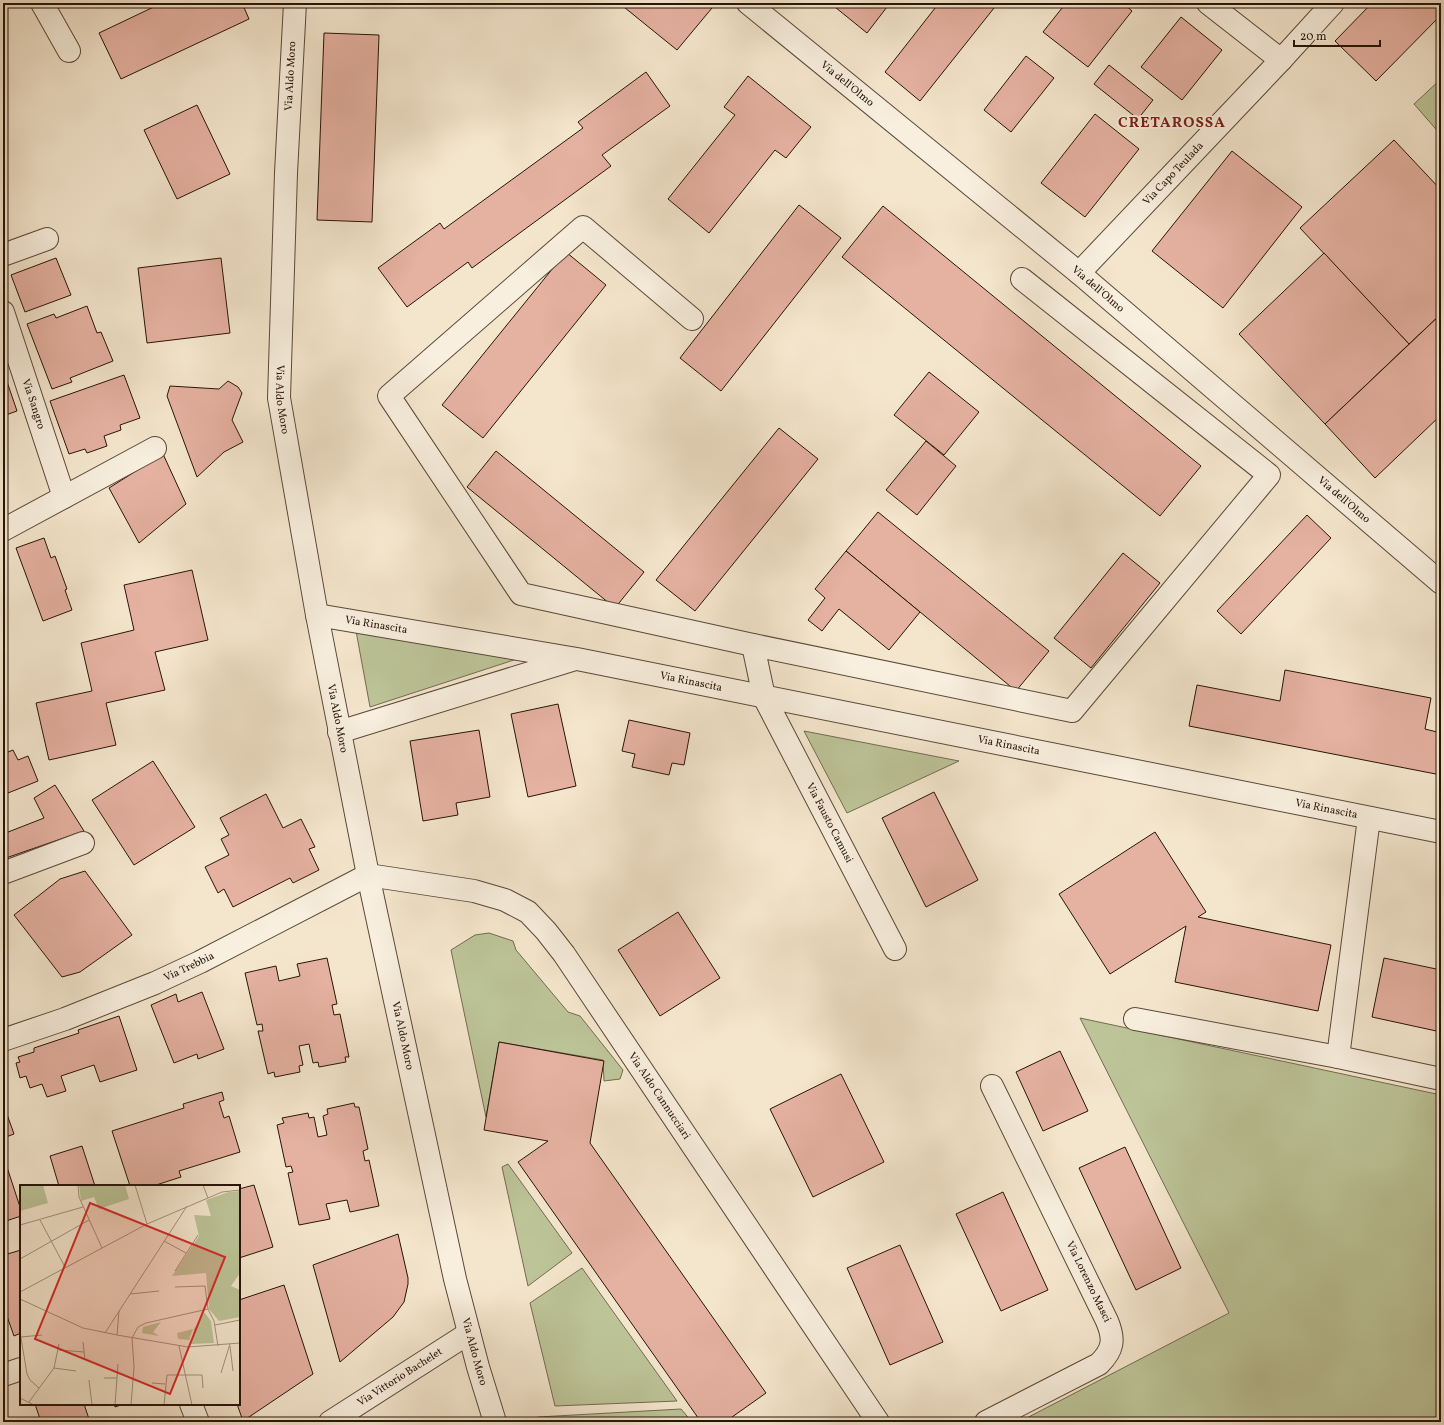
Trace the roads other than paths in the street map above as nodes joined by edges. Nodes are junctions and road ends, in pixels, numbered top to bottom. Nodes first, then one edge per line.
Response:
1 (42, 3) edge
2 (296, 3) edge
3 (1208, 3) edge
4 (1333, 3) edge
5 (762, 7) edge
6 (68, 50) dead end
7 (1281, 60) junction
8 (47, 239) dead end
9 (3, 255) edge
10 (1079, 273) junction
11 (1022, 279) dead end
12 (3, 312) edge
13 (692, 319) dead end
14 (155, 448) dead end
15 (64, 496) junction
16 (3, 530) edge
17 (1441, 583) edge
18 (317, 615) junction
19 (753, 645) junction
20 (577, 659) junction
21 (764, 697) junction
22 (339, 732) junction
23 (1369, 818) junction
24 (1441, 832) edge
25 (82, 843) dead end
26 (3, 873) edge
27 (368, 875) junction
28 (895, 949) dead end
29 (1135, 1019) dead end
30 (3, 1040) edge
31 (1338, 1057) junction
32 (1441, 1079) edge
33 (992, 1086) dead end
34 (469, 1333) junction
35 (20, 1369) edge
36 (3, 1375) edge
37 (191, 1405) edge
38 (198, 1422) edge
39 (330, 1422) edge
40 (495, 1422) edge
41 (878, 1422) edge
42 (986, 1422) edge

1 - 6 street
2 - 18 street, Via Aldo Moro
3 - 7 street
4 - 7 street, Via Capo Teulada
5 - 10 street, Via dell'Olmo
7 - 10 street, Via Capo Teulada
8 - 9 street
10 - 17 street, Via dell'Olmo
11 - 19 street
12 - 15 street, Via Sangro
13 - 19 street
14 - 15 street
15 - 16 street
18 - 20 street, Via Rinascita
18 - 22 street, Via Aldo Moro
19 - 21 street, Via Fausto Camusi
20 - 21 street, Via Rinascita
20 - 22 street, Via Rinascita
21 - 23 street, Via Rinascita
21 - 28 street, Via Fausto Camusi
22 - 27 street, Via Aldo Moro
23 - 24 street, Via Rinascita
23 - 31 street
25 - 26 street
27 - 30 street, Via Trebbia
27 - 34 street, Via Aldo Moro
27 - 41 street, Via Aldo Cannucciari
29 - 31 street
31 - 32 street
33 - 42 street, Via Lorenzo Masci
34 - 39 street, Via Vittorio Bachelet
34 - 40 street, Via Aldo Moro
35 - 36 street
37 - 38 street

